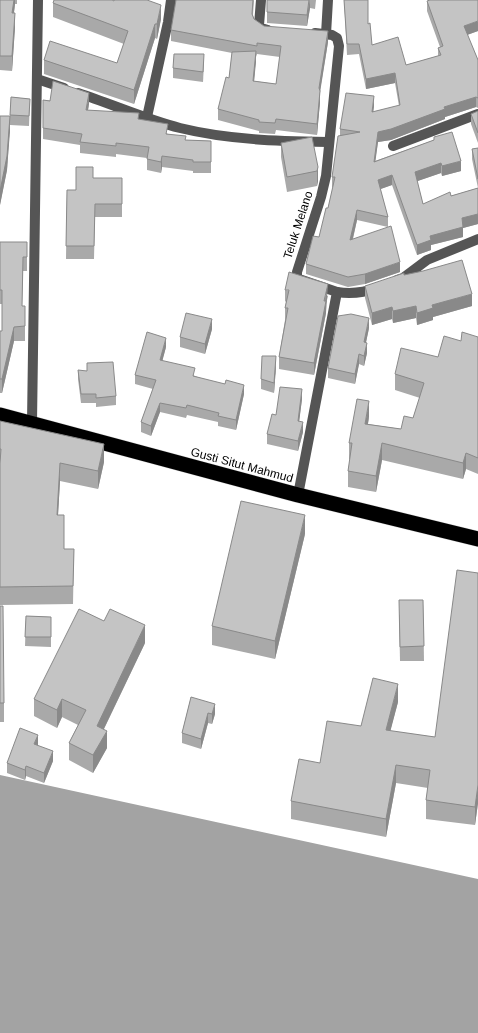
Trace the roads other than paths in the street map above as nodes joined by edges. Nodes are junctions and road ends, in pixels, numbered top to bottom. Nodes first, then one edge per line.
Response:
1 (38, 0) edge
2 (171, 0) edge
3 (261, 0) edge
4 (328, 0) edge
5 (282, 31) edge
6 (308, 33) edge
7 (326, 34) junction
8 (37, 79) junction
9 (478, 114) edge
10 (147, 117) junction
11 (328, 142) junction
12 (393, 146) dead end
13 (478, 239) edge
14 (337, 292) junction
15 (0, 414) edge
16 (32, 422) junction
17 (298, 496) junction
18 (478, 540) edge

1 - 8 street
2 - 10 street
3 - 5 street
4 - 7 street
6 - 7 street
7 - 11 street, Teluk Melano
8 - 10 street
8 - 16 street
9 - 12 street
10 - 11 street
11 - 14 street, Teluk Melano
13 - 14 street
14 - 17 street
15 - 16 highway, Gusti Situt Mahmud
16 - 17 highway, Gusti Situt Mahmud
17 - 18 highway, Gusti Situt Mahmud

